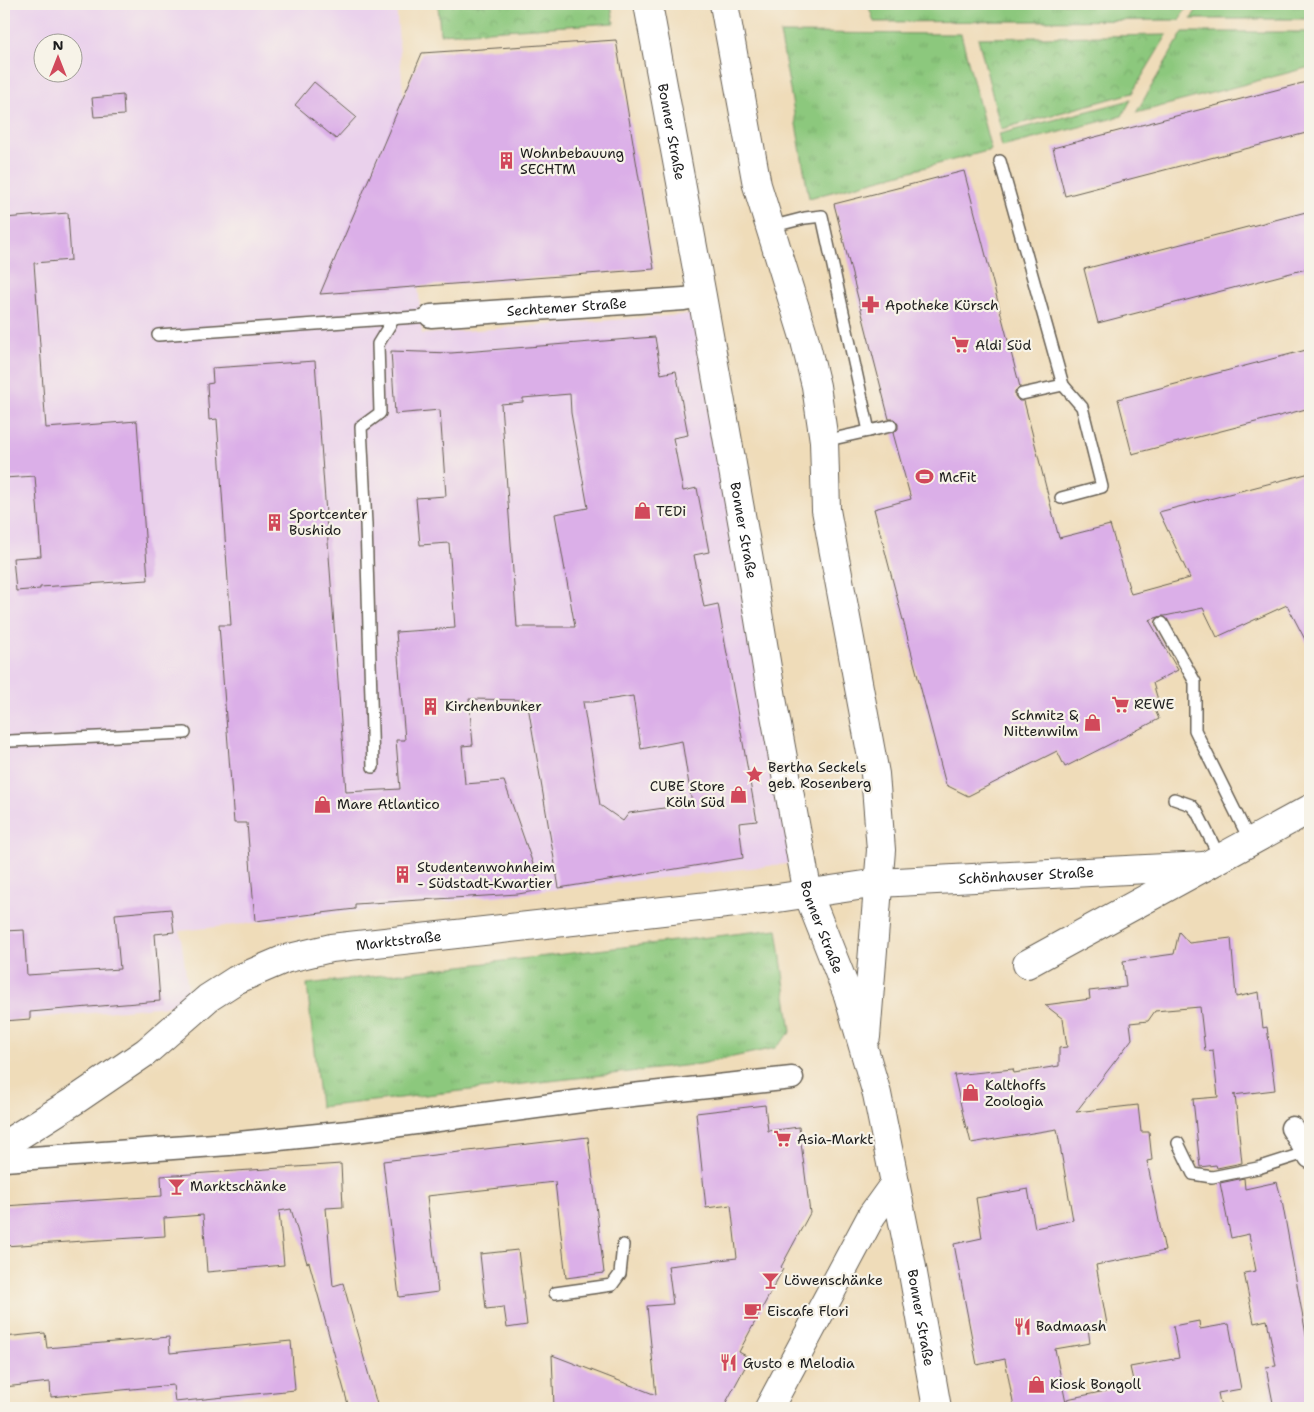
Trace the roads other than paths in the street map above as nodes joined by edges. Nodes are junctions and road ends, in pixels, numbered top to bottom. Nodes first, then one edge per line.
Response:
1 (648, 4) edge
2 (724, 4) edge
3 (1000, 161) dead end
4 (769, 227) junction
5 (702, 296) junction
6 (431, 316) joint
7 (394, 318) junction
8 (158, 335) dead end
9 (1063, 384) junction
10 (1022, 394) dead end
11 (891, 426) dead end
12 (868, 432) junction
13 (824, 441) junction
14 (1061, 498) dead end
15 (1162, 623) dead end
16 (185, 733) dead end
17 (10, 741) dead end
18 (373, 767) dead end
19 (1174, 799) dead end
20 (1310, 809) edge
21 (1250, 841) junction
22 (1212, 862) junction
23 (878, 883) junction
24 (849, 887) joint
25 (808, 894) junction
26 (1027, 964) dead end
27 (865, 1051) junction
28 (792, 1078) dead end
29 (1292, 1128) dead end
30 (1178, 1143) dead end
31 (4, 1146) edge
32 (1309, 1155) edge
33 (4, 1160) edge
34 (895, 1183) junction
35 (623, 1245) dead end
36 (555, 1293) dead end
37 (769, 1408) edge
38 (937, 1408) edge

1 - 5 main road, Bonner Straße
2 - 4 main road, Bonner Straße
3 - 9 lane
4 - 12 lane
4 - 13 main road, Bonner Straße
5 - 6 street, Sechtemer Straße
5 - 25 main road, Bonner Straße
6 - 7 lane
7 - 8 lane
7 - 18 lane
9 - 10 lane
9 - 14 lane
11 - 12 lane
12 - 13 lane
13 - 23 main road, Bonner Straße
15 - 21 lane
16 - 17 lane
19 - 22 lane
20 - 21 main road, Schönhauser Straße
21 - 22 main road, Schönhauser Straße
22 - 23 main road, Schönhauser Straße
22 - 26 main road, Schönhauser Straße
23 - 24 main road, Schönhauser Straße
23 - 27 main road, Bonner Straße
24 - 25 main road, Marktstraße
25 - 27 main road, Bonner Straße
25 - 31 main road, Marktstraße
27 - 34 main road, Bonner Straße
28 - 33 street
29 - 32 street
30 - 32 lane
34 - 37 main road
34 - 38 main road, Bonner Straße
35 - 36 lane

